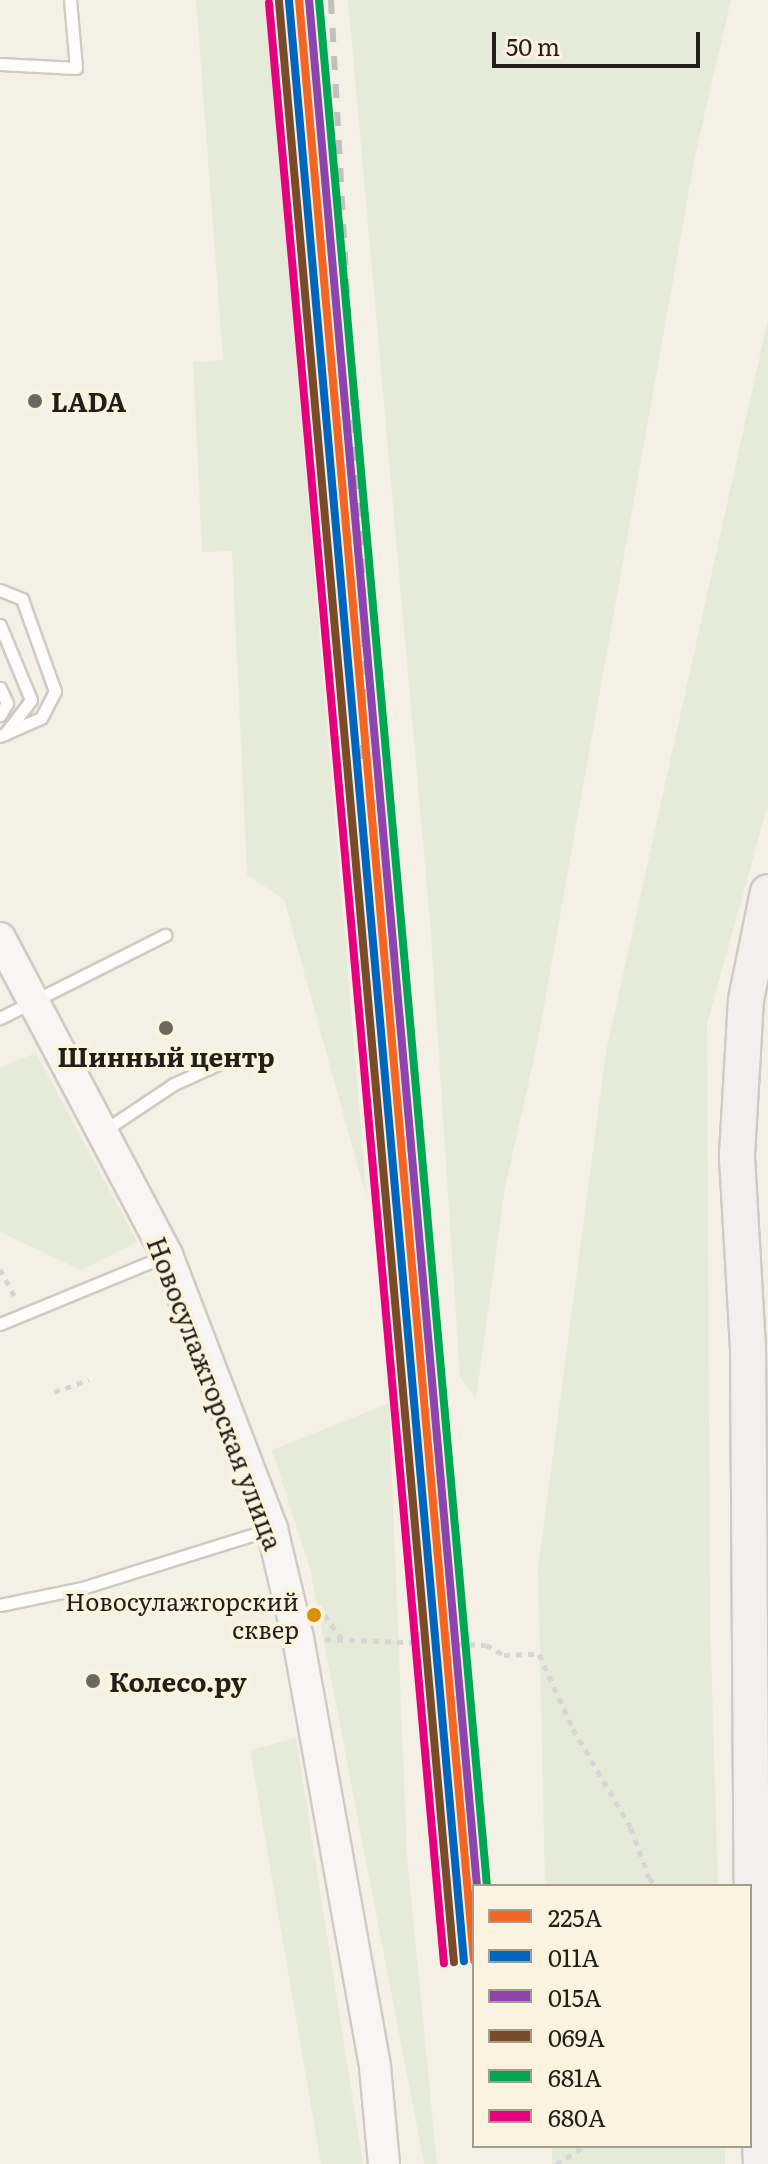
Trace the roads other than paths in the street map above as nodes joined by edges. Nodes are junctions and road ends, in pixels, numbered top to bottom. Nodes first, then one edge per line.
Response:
1 (70, 0) edge
2 (0, 64) edge
3 (0, 590) edge
4 (0, 625) edge
5 (0, 688) edge
6 (0, 715) edge
7 (2, 736) edge
8 (768, 892) edge
9 (165, 935) dead end
10 (0, 938) edge
11 (746, 1000) junction
12 (35, 1004) junction
13 (0, 1018) edge
14 (768, 1037) edge
15 (229, 1059) dead end
16 (105, 1130) junction
17 (167, 1255) junction
18 (0, 1324) edge
19 (272, 1529) junction
20 (0, 1605) edge
21 (758, 1676) edge
22 (384, 2164) edge
23 (761, 2164) edge

1 - 2 lane
3 - 7 lane
4 - 7 lane
5 - 6 lane
8 - 11 main road
9 - 12 lane
10 - 12 main road, Новосулажгорская улица
11 - 14 main road
11 - 21 main road
12 - 13 lane
12 - 16 main road, Новосулажгорская улица
15 - 16 lane
16 - 17 main road, Новосулажгорская улица
17 - 18 lane
17 - 19 main road, Новосулажгорская улица
19 - 20 lane
19 - 22 main road, Новосулажгорская улица
21 - 23 main road

